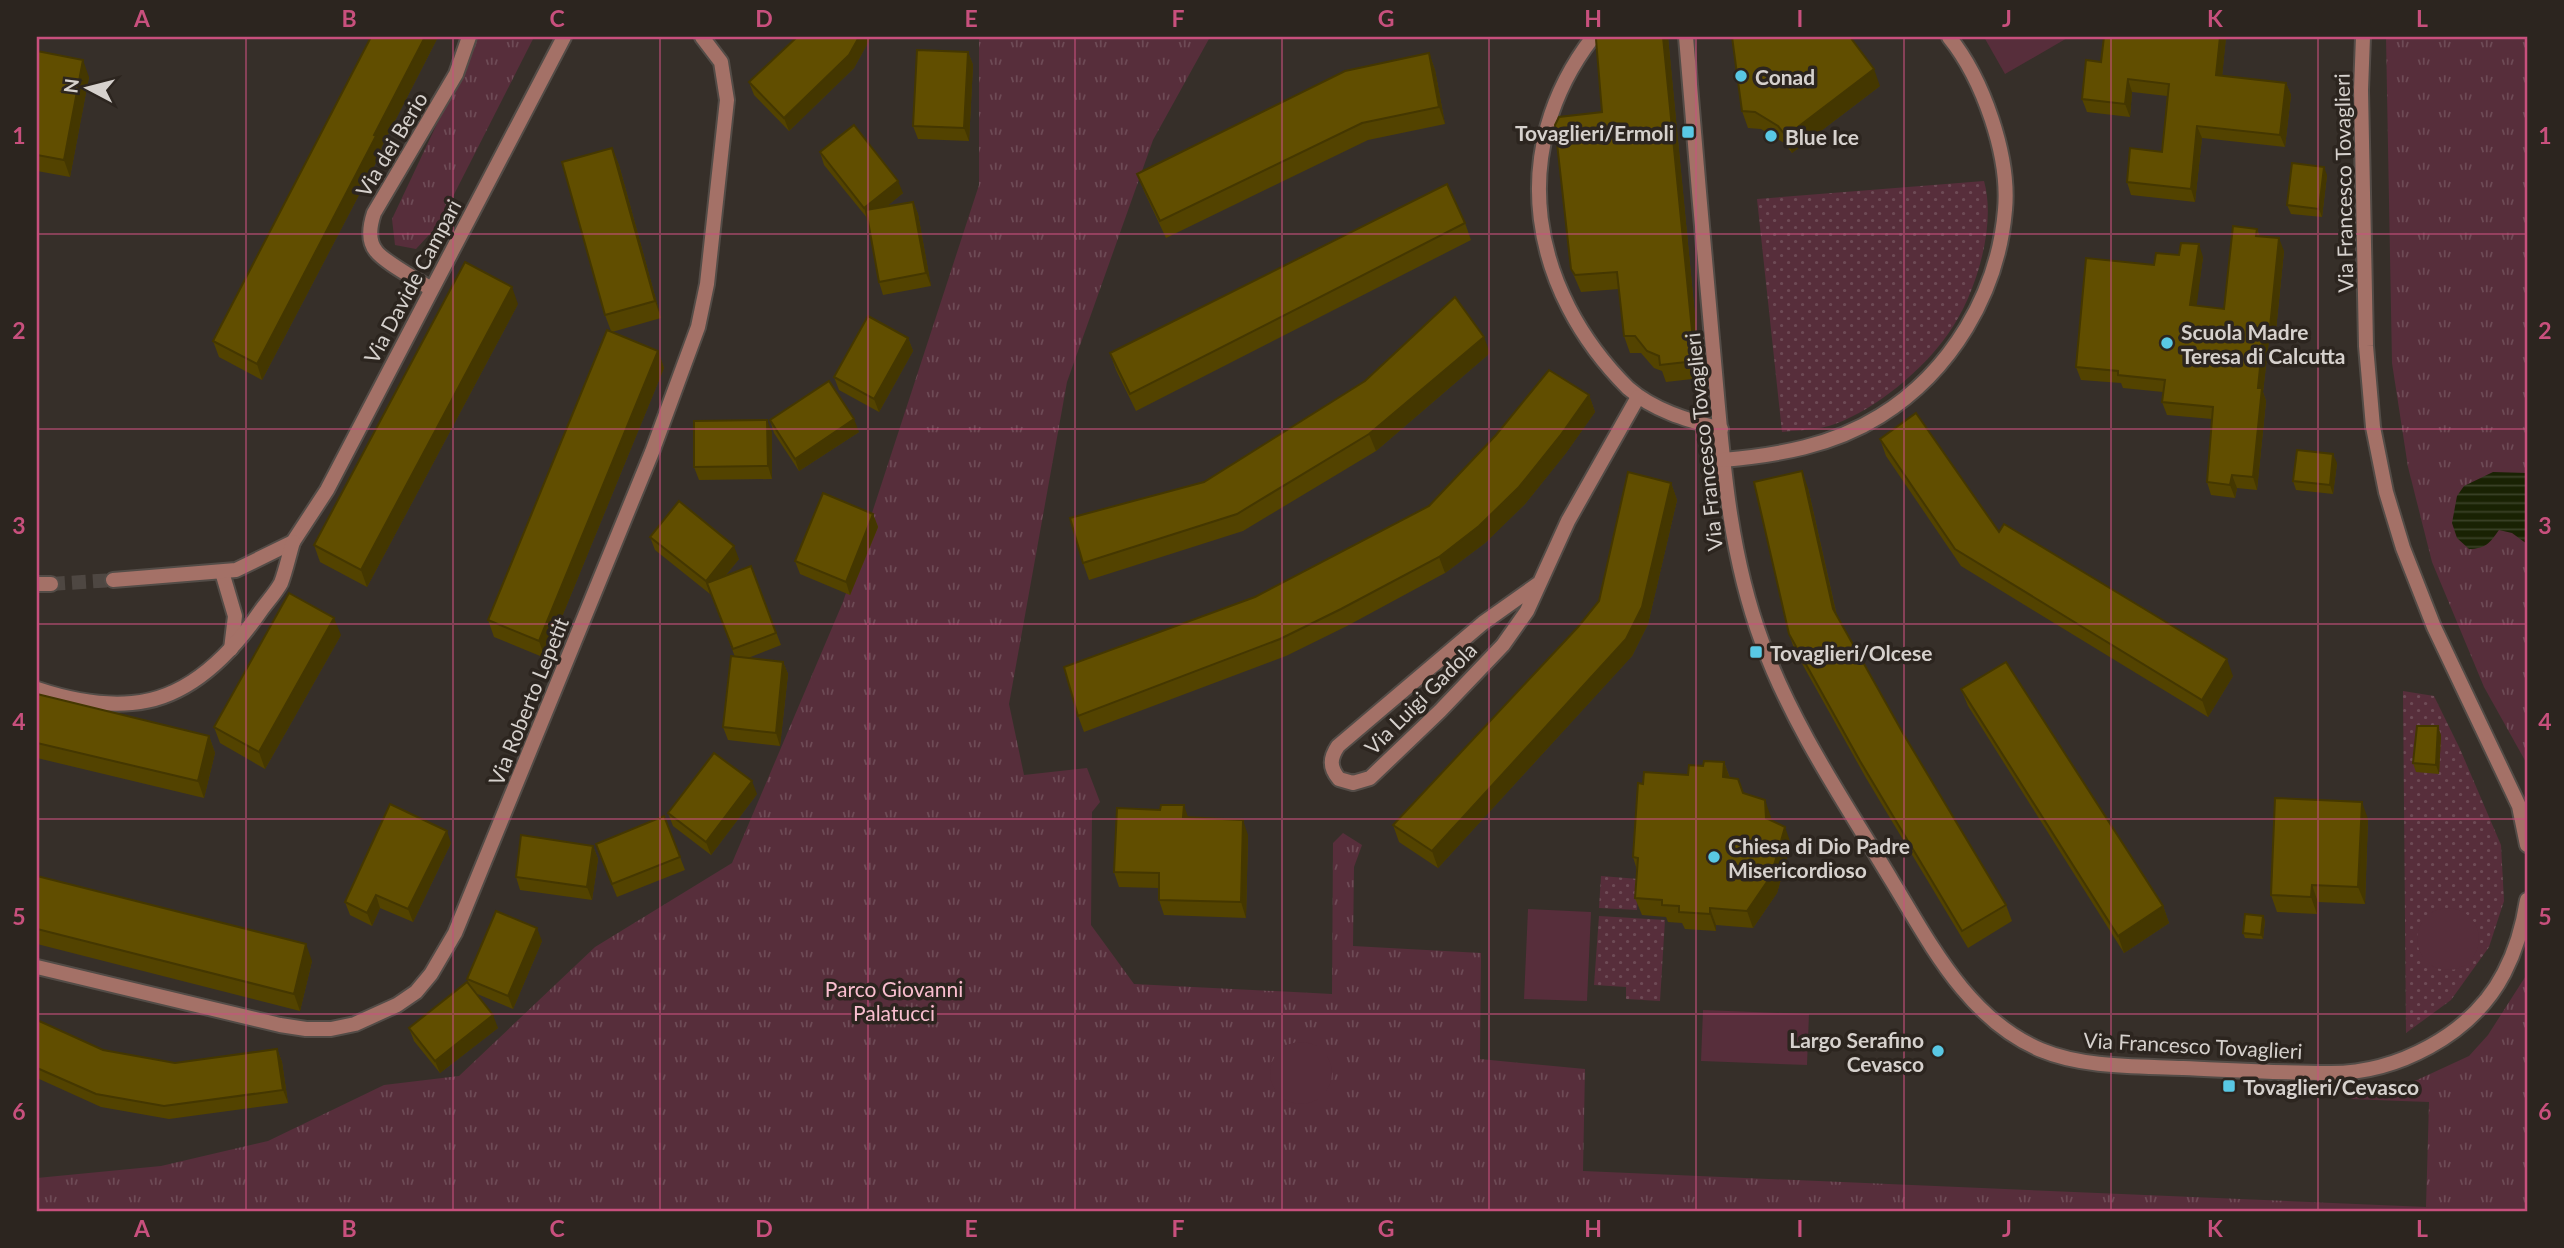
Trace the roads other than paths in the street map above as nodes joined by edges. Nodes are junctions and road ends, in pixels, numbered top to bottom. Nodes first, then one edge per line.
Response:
1 (469, 37) edge
2 (564, 37) edge
3 (702, 37) edge
4 (1593, 37) edge
5 (1686, 37) edge
6 (1949, 37) edge
7 (2363, 37) edge
8 (431, 289) junction
9 (1638, 397) junction
10 (1721, 429) junction
11 (1723, 460) junction
12 (293, 542) junction
13 (222, 572) junction
14 (113, 580) tunnel mouth
15 (1538, 583) junction
16 (231, 649) junction
17 (37, 689) edge
18 (2527, 845) edge
19 (2527, 900) edge
20 (37, 967) edge

1 - 8 street, Via dei Berio
2 - 8 street, Via Davide Campari
3 - 20 street, Via Roberto Lepetit
4 - 9 street
5 - 10 street, Via Francesco Tovaglieri
6 - 11 street
7 - 18 street, Via Francesco Tovaglieri
8 - 12 street, Via Davide Campari
9 - 10 street
9 - 15 street, Via Luigi Gadola
10 - 11 street, Via Francesco Tovaglieri
11 - 19 street, Via Francesco Tovaglieri
12 - 13 street
12 - 16 street, Via Davide Campari
13 - 14 street
13 - 16 street
15 - 15 street, Via Luigi Gadola
16 - 17 street, Via Davide Campari

